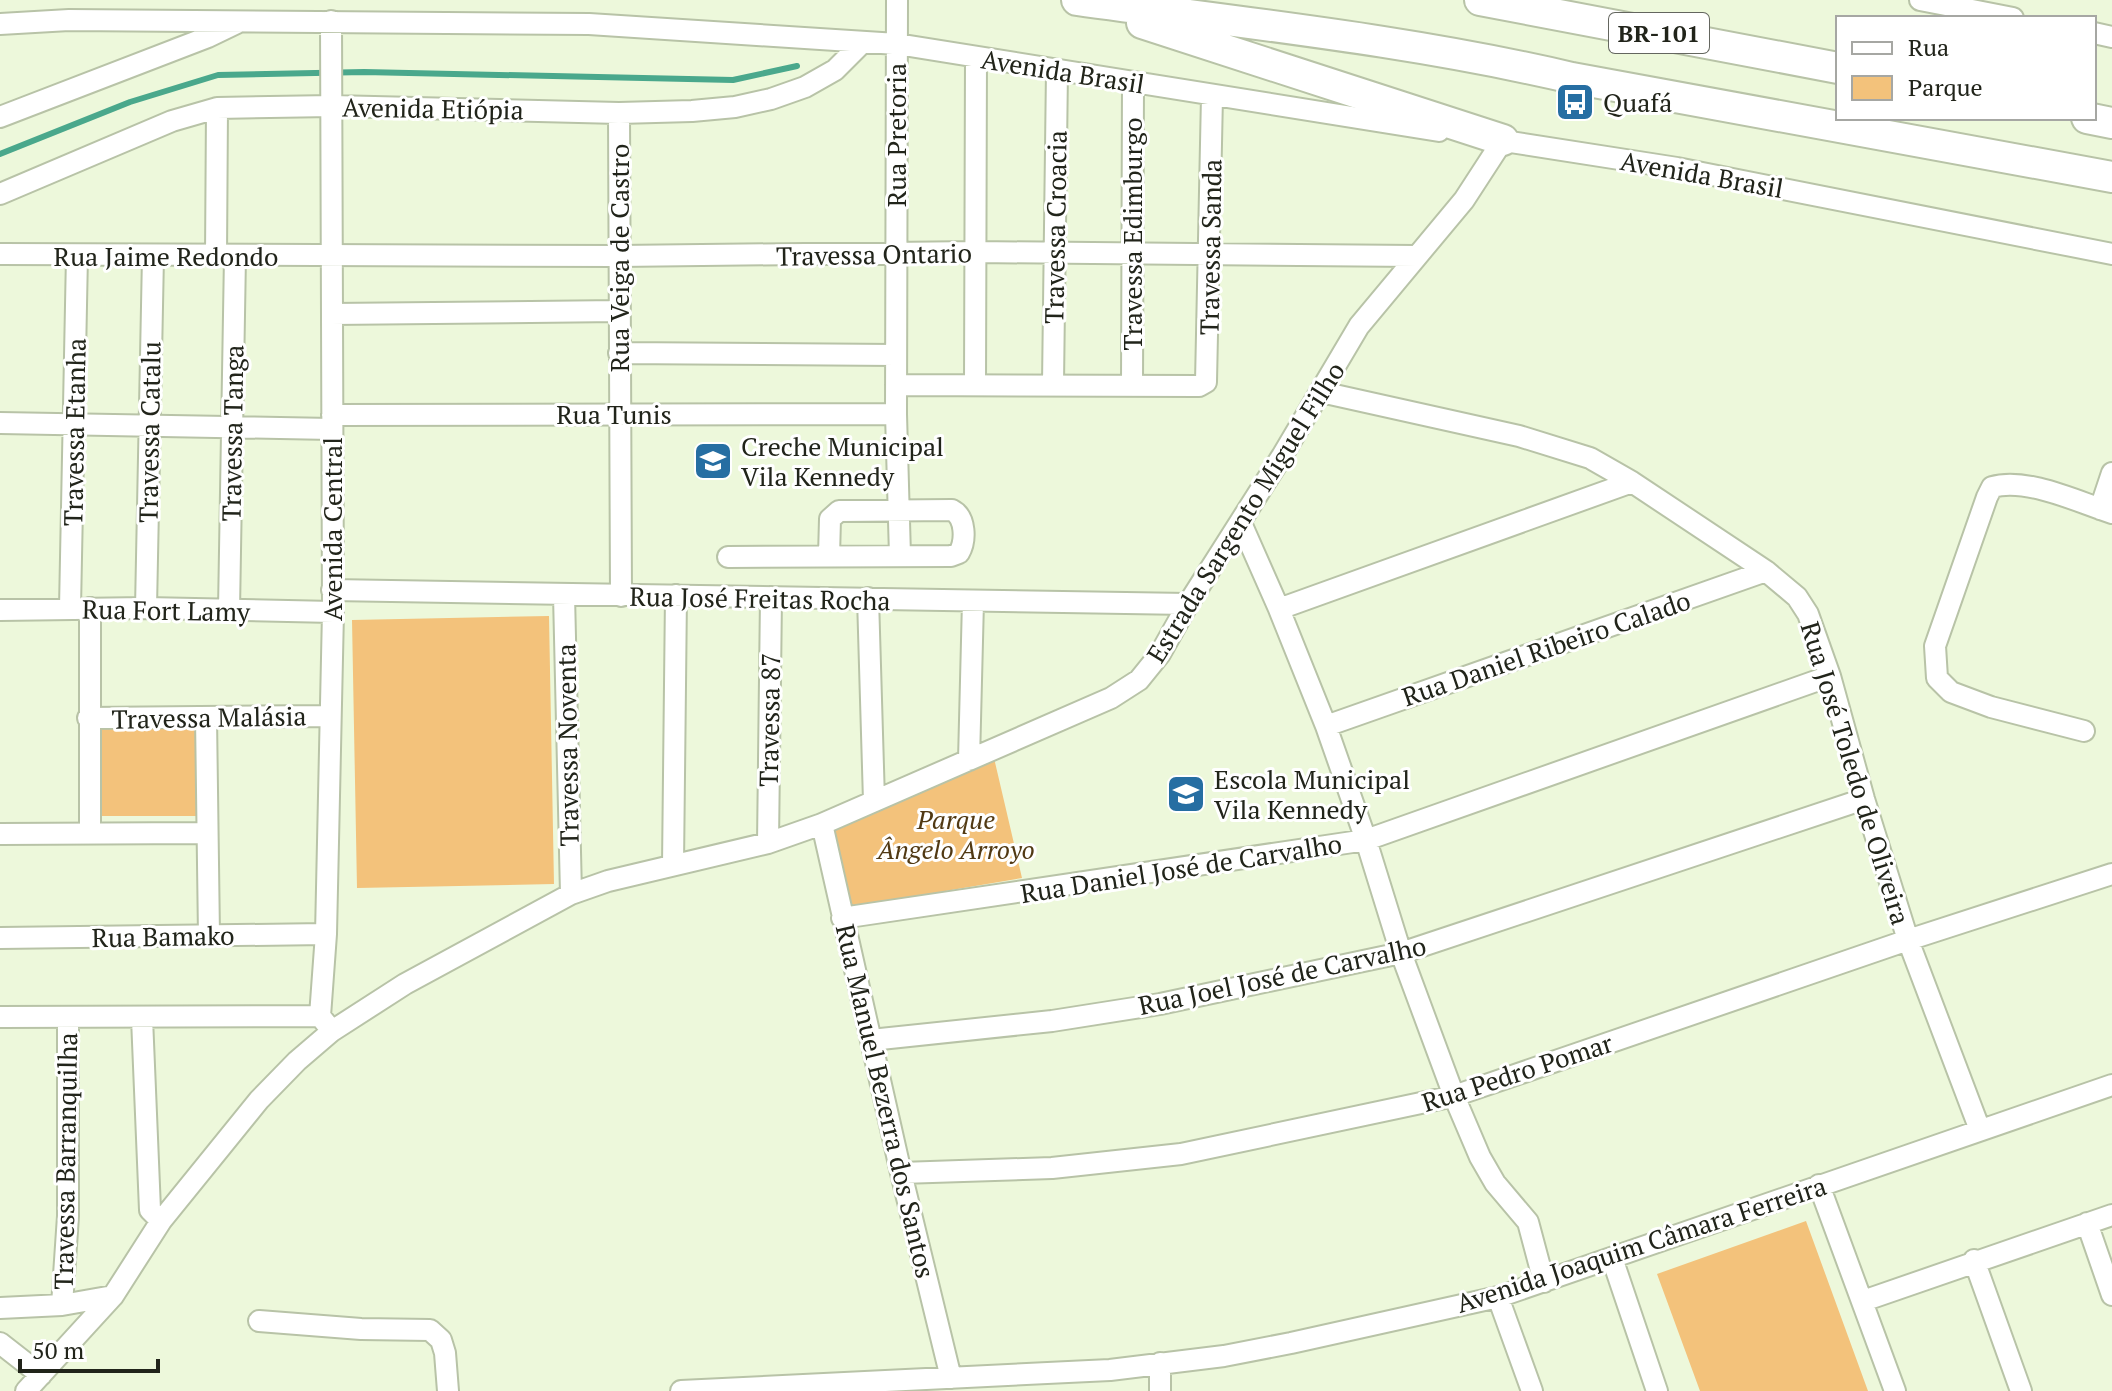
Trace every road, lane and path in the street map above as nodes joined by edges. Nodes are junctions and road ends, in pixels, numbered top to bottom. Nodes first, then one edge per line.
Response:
1 (897, 0) edge
2 (1074, 0) edge
3 (1480, 0) edge
4 (1920, 0) edge
5 (2003, 16) edge
6 (241, 21) junction
7 (331, 21) junction
8 (0, 24) edge
9 (863, 42) junction
10 (897, 44) junction
11 (976, 57) junction
12 (1836, 68) edge
13 (1057, 70) junction
14 (1133, 82) junction
15 (332, 96) junction
16 (1212, 96) junction
17 (217, 108) junction
18 (619, 113) junction
19 (0, 117) edge
20 (1503, 140) junction
21 (2112, 177) edge
22 (0, 194) edge
23 (975, 252) junction
24 (1054, 253) junction
25 (0, 254) edge
26 (896, 254) junction
27 (1133, 254) junction
28 (1210, 254) junction
29 (2112, 254) edge
30 (77, 255) junction
31 (153, 256) junction
32 (226, 256) junction
33 (619, 256) junction
34 (1416, 256) junction
35 (332, 257) junction
36 (619, 311) junction
37 (332, 314) junction
38 (619, 353) junction
39 (896, 355) junction
40 (1053, 384) junction
41 (896, 385) junction
42 (975, 385) junction
43 (1132, 386) junction
44 (1321, 392) junction
45 (620, 414) junction
46 (896, 414) junction
47 (332, 422) junction
48 (0, 423) edge
49 (74, 424) junction
50 (150, 425) junction
51 (232, 427) junction
52 (2112, 473) edge
53 (1632, 482) junction
54 (900, 509) junction
55 (2106, 511) edge
56 (1241, 523) junction
57 (829, 556) junction
58 (900, 556) junction
59 (728, 557) dead end
60 (1766, 571) junction
61 (332, 590) junction
62 (564, 595) junction
63 (676, 595) junction
64 (621, 596) junction
65 (771, 597) junction
66 (868, 598) junction
67 (973, 601) junction
68 (1188, 604) junction
69 (80, 608) junction
70 (146, 608) junction
71 (1279, 609) junction
72 (0, 610) edge
73 (229, 610) junction
74 (333, 612) junction
75 (1830, 676) junction
76 (329, 716) junction
77 (206, 717) junction
78 (88, 718) junction
79 (1326, 726) junction
80 (2084, 731) dead end
81 (969, 760) junction
82 (1864, 799) junction
83 (874, 801) junction
84 (822, 824) junction
85 (90, 832) junction
86 (206, 833) junction
87 (0, 834) edge
88 (1366, 840) junction
89 (768, 843) junction
90 (673, 865) junction
91 (2112, 874) edge
92 (571, 894) junction
93 (842, 918) junction
94 (326, 934) junction
95 (209, 936) junction
96 (0, 938) edge
97 (1908, 940) junction
98 (1401, 953) junction
99 (0, 1017) edge
100 (68, 1017) junction
101 (142, 1018) junction
102 (326, 1024) junction
103 (871, 1040) junction
104 (2112, 1085) edge
105 (1454, 1096) junction
106 (1980, 1130) junction
107 (901, 1173) junction
108 (1819, 1185) junction
109 (156, 1215) junction
110 (2112, 1215) edge
111 (2087, 1223) junction
112 (1612, 1258) junction
113 (1974, 1260) junction
114 (1544, 1282) junction
115 (2112, 1295) edge
116 (113, 1296) junction
117 (1498, 1297) junction
118 (1863, 1301) junction
119 (62, 1305) junction
120 (0, 1308) edge
121 (259, 1321) dead end
122 (0, 1343) edge
123 (1160, 1363) junction
124 (41, 1375) junction
125 (951, 1378) junction
126 (750, 1390) edge
127 (26, 1391) edge
128 (448, 1391) edge
129 (681, 1391) edge
130 (1160, 1391) edge
131 (1532, 1391) edge
132 (1657, 1391) edge
133 (1895, 1391) edge
134 (2021, 1391) edge

1 - 10 street, Rua Pretoria
2 - 20 highway
2 - 21 highway, BR-101
3 - 12 highway, BR-101
4 - 5 street
6 - 7 street, Avenida Brasil
6 - 8 street, Avenida Brasil
6 - 19 street
7 - 9 street, Avenida Brasil
7 - 15 street, Avenida Central
9 - 10 street, Avenida Brasil
9 - 18 street, Avenida Etiópia
10 - 11 street, Avenida Brasil
10 - 26 street, Rua Pretoria
11 - 13 street, Avenida Brasil
11 - 23 street
13 - 14 street, Avenida Brasil
13 - 24 street, Travessa Croacia
14 - 16 street, Avenida Brasil
14 - 27 street, Travessa Edimburgo
15 - 17 street, Avenida Etiópia
15 - 18 street, Avenida Etiópia
15 - 35 street, Avenida Central
16 - 20 street, Avenida Brasil
16 - 28 street, Travessa Sanda
17 - 22 street, Avenida Etiópia
17 - 32 street, Travessa Tanga
18 - 33 street, Rua Veiga de Castro
20 - 29 street, Avenida Brasil
20 - 34 street, Estrada Sargento Miguel Filho
23 - 24 street, Travessa Ontario
23 - 26 street, Travessa Ontario
23 - 42 street
24 - 27 street, Travessa Ontario
24 - 40 street, Travessa Croacia
25 - 30 street, Rua Jaime Redondo
26 - 33 street, Travessa Ontario
26 - 39 street, Rua Pretoria
27 - 28 street, Travessa Ontario
27 - 43 street, Travessa Edimburgo
28 - 34 street, Travessa Ontario
28 - 43 street, Travessa Sanda
30 - 31 street, Rua Jaime Redondo
30 - 49 street, Travessa Etanha
31 - 32 street, Rua Jaime Redondo
31 - 50 street, Travessa Catalu
32 - 35 street, Rua Jaime Redondo
32 - 51 street, Travessa Tanga
33 - 35 street, Travessa Ontario
33 - 36 street, Rua Veiga de Castro
34 - 44 street, Estrada Sargento Miguel Filho
35 - 37 street, Avenida Central
36 - 37 street
36 - 38 street, Rua Veiga de Castro
37 - 47 street, Avenida Central
38 - 39 street
38 - 45 street, Rua Veiga de Castro
39 - 41 street, Rua Pretoria
40 - 42 street
40 - 43 street
41 - 42 street
41 - 46 street, Rua Pretoria
44 - 53 street, Rua José Toledo de Oliveira
44 - 56 street, Estrada Sargento Miguel Filho
45 - 46 street, Rua Tunis
45 - 47 street, Rua Tunis
45 - 64 street, Rua Veiga de Castro
46 - 54 street, Rua Pretoria
47 - 51 street, Rua Tunis
47 - 61 street, Avenida Central
48 - 49 street, Rua Tunis
49 - 50 street, Rua Tunis
49 - 69 street, Travessa Etanha
50 - 51 street, Rua Tunis
50 - 70 street, Travessa Catalu
51 - 73 street, Travessa Tanga
52 - 55 street
53 - 60 street, Rua José Toledo de Oliveira
53 - 71 street
54 - 57 street
54 - 58 street, Rua Pretoria
54 - 58 street
55 - 80 street
56 - 68 street, Estrada Sargento Miguel Filho
56 - 71 street
57 - 58 street
57 - 59 street
60 - 75 street, Rua José Toledo de Oliveira
60 - 79 street, Rua Daniel Ribeiro Calado
61 - 62 street, Rua José Freitas Rocha
61 - 74 street, Avenida Central
62 - 64 street, Rua José Freitas Rocha
62 - 92 street, Travessa Noventa
63 - 64 street, Rua José Freitas Rocha
63 - 65 street, Rua José Freitas Rocha
63 - 90 street
65 - 66 street, Rua José Freitas Rocha
65 - 89 street, Travessa 87
66 - 67 street, Rua José Freitas Rocha
66 - 83 street
67 - 68 street, Rua José Freitas Rocha
67 - 81 street
68 - 81 street, Estrada Sargento Miguel Filho
69 - 70 street, Rua Fort Lamy
69 - 72 street, Rua Fort Lamy
69 - 78 street, Travessa Etanha
70 - 73 street, Rua Fort Lamy
71 - 79 street
73 - 74 street, Rua Fort Lamy
74 - 76 street, Avenida Central
75 - 82 street, Rua José Toledo de Oliveira
75 - 88 street, Rua Daniel José de Carvalho
76 - 77 street, Travessa Malásia
76 - 94 street, Avenida Central
77 - 78 street, Travessa Malásia
77 - 86 street
78 - 85 street, Travessa Etanha
79 - 88 street
81 - 83 street, Estrada Sargento Miguel Filho
82 - 97 street, Rua José Toledo de Oliveira
82 - 98 street, Rua Joel José de Carvalho
83 - 84 street, Estrada Sargento Miguel Filho
84 - 89 street, Estrada Sargento Miguel Filho
84 - 93 street, Rua Manuel Bezerra dos Santos
85 - 86 street
85 - 87 street
86 - 95 street
88 - 93 street, Rua Daniel José de Carvalho
88 - 98 street
89 - 90 street, Estrada Sargento Miguel Filho
90 - 92 street, Estrada Sargento Miguel Filho
91 - 97 street, Rua Pedro Pomar
92 - 102 street, Estrada Sargento Miguel Filho
93 - 103 street, Rua Manuel Bezerra dos Santos
94 - 95 street, Rua Bamako
94 - 102 street, Avenida Central
95 - 96 street, Rua Bamako
97 - 105 street, Rua Pedro Pomar
97 - 106 street, Rua José Toledo de Oliveira
98 - 103 street, Rua Joel José de Carvalho
98 - 105 street
99 - 100 street
100 - 101 street
100 - 119 street, Travessa Barranquilha
101 - 102 street
101 - 109 street
102 - 109 street, Estrada Sargento Miguel Filho
103 - 107 street, Rua Manuel Bezerra dos Santos
104 - 106 street, Avenida Joaquim Câmara Ferreira
105 - 107 street, Rua Pedro Pomar
105 - 114 street
106 - 108 street, Avenida Joaquim Câmara Ferreira
107 - 125 street, Rua Manuel Bezerra dos Santos
108 - 112 street, Avenida Joaquim Câmara Ferreira
108 - 118 street
109 - 116 street, Estrada Sargento Miguel Filho
110 - 111 street
111 - 113 street
111 - 115 street
112 - 114 street, Avenida Joaquim Câmara Ferreira
112 - 132 street
113 - 118 street
113 - 134 street
114 - 117 street, Avenida Joaquim Câmara Ferreira
116 - 119 street
116 - 124 street, Estrada Sargento Miguel Filho
117 - 123 street, Avenida Joaquim Câmara Ferreira
117 - 131 street
118 - 133 street
119 - 120 street
121 - 128 street
122 - 124 street
123 - 125 street, Avenida Joaquim Câmara Ferreira
123 - 130 street
124 - 127 street, Estrada Sargento Miguel Filho
125 - 126 street, Avenida Joaquim Câmara Ferreira
126 - 129 street, Avenida Joaquim Câmara Ferreira

